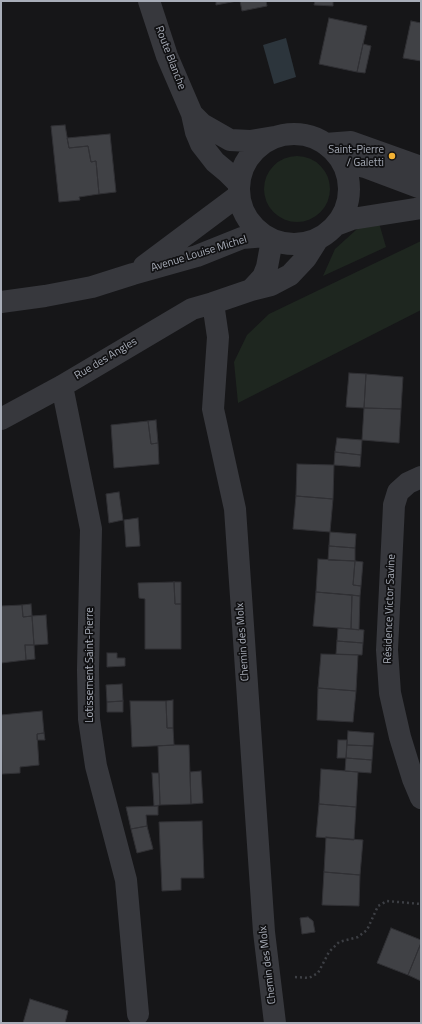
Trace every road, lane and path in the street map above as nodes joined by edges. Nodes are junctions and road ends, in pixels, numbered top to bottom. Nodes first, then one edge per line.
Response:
1 (149, 1) edge
2 (192, 114) junction
3 (277, 137) junction
4 (325, 144) junction
5 (342, 162) junction
6 (421, 167) edge
7 (421, 188) edge
8 (239, 190) junction
9 (421, 208) edge
10 (336, 225) junction
11 (269, 238) junction
12 (318, 239) junction
13 (133, 274) junction
14 (251, 290) junction
15 (1, 302) edge
16 (212, 303) junction
17 (62, 386) junction
18 (1, 419) edge
19 (421, 477) edge
20 (421, 798) edge
21 (421, 904) edge
22 (269, 976) junction
23 (138, 1014) dead end
24 (275, 1023) edge

1 - 2 street, Route Blanche
2 - 3 street, Route Blanche
2 - 8 street, Route Blanche
3 - 4 street
3 - 8 street
4 - 5 street
4 - 6 street
5 - 7 street
5 - 10 street
8 - 11 street
8 - 13 street, Avenue Louise Michel
9 - 10 street
10 - 12 street
11 - 12 street
11 - 13 street, Avenue Louise Michel
11 - 14 street
12 - 14 street
13 - 15 street, Avenue Louise Michel
14 - 16 street
16 - 17 street, Rue des Angles
16 - 22 street, Chemin des Molx
17 - 18 street, Rue des Angles
17 - 23 street, Lotissement Saint-Pierre
19 - 20 street, Résidence Victor Savine
21 - 22 path
22 - 24 street, Chemin des Molx

